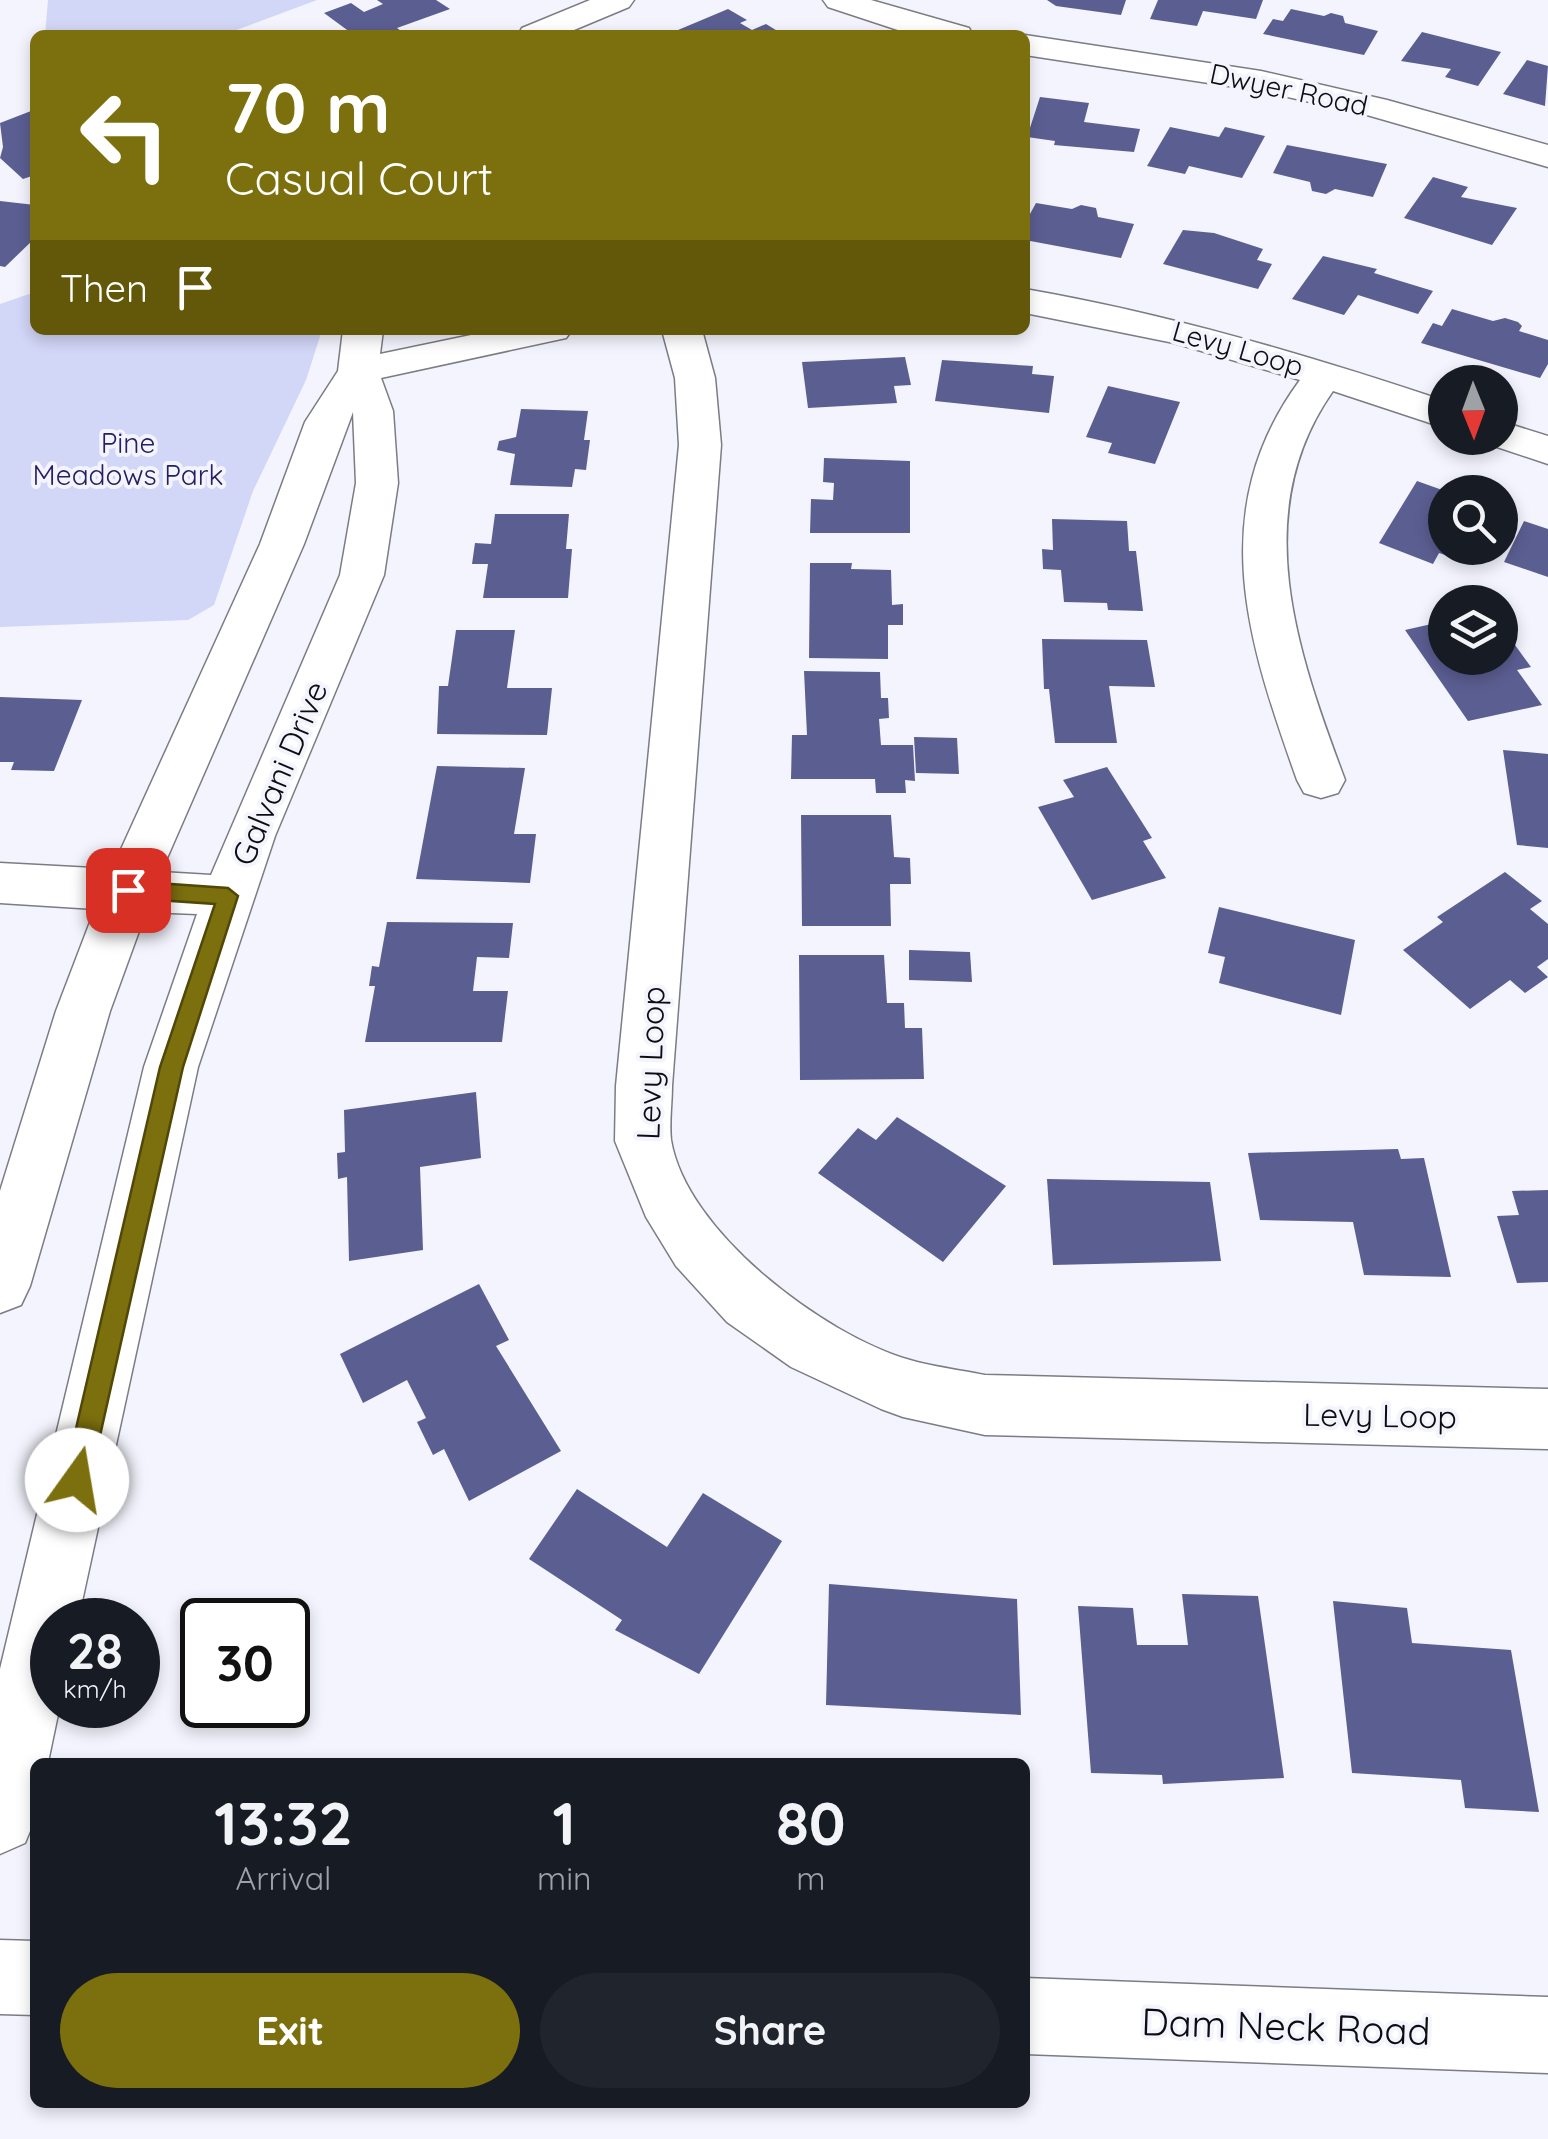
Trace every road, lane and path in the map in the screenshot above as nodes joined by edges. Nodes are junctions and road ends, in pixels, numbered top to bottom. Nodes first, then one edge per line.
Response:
1 (618, 0) edge
2 (839, 0) edge
3 (546, 30) edge
4 (934, 30) edge
5 (1030, 46) edge
6 (1548, 156) edge
7 (1030, 302) edge
8 (504, 335) edge
9 (683, 335) edge
10 (361, 350) edge
11 (1325, 374) junction
12 (1428, 409) edge
13 (1518, 440) edge
14 (1548, 450) edge
15 (1321, 780) dead end
16 (0, 883) edge
17 (128, 890) junction
18 (228, 896) junction
19 (0, 1286) edge
20 (1548, 1419) edge
21 (0, 1818) edge
22 (0, 1976) edge
23 (30, 1978) edge
24 (1030, 2016) edge
25 (1548, 2036) edge

1 - 3 street
2 - 4 street
5 - 6 street, Dwyer Road
7 - 11 street, Levy Loop
8 - 10 street
9 - 20 street, Levy Loop
10 - 17 street
10 - 18 street, Galvani Drive
11 - 12 street, Levy Loop
11 - 15 street
13 - 14 street
16 - 17 street
17 - 18 street
17 - 19 street
18 - 21 street, Galvani Drive
22 - 23 street
24 - 25 street, Dam Neck Road

